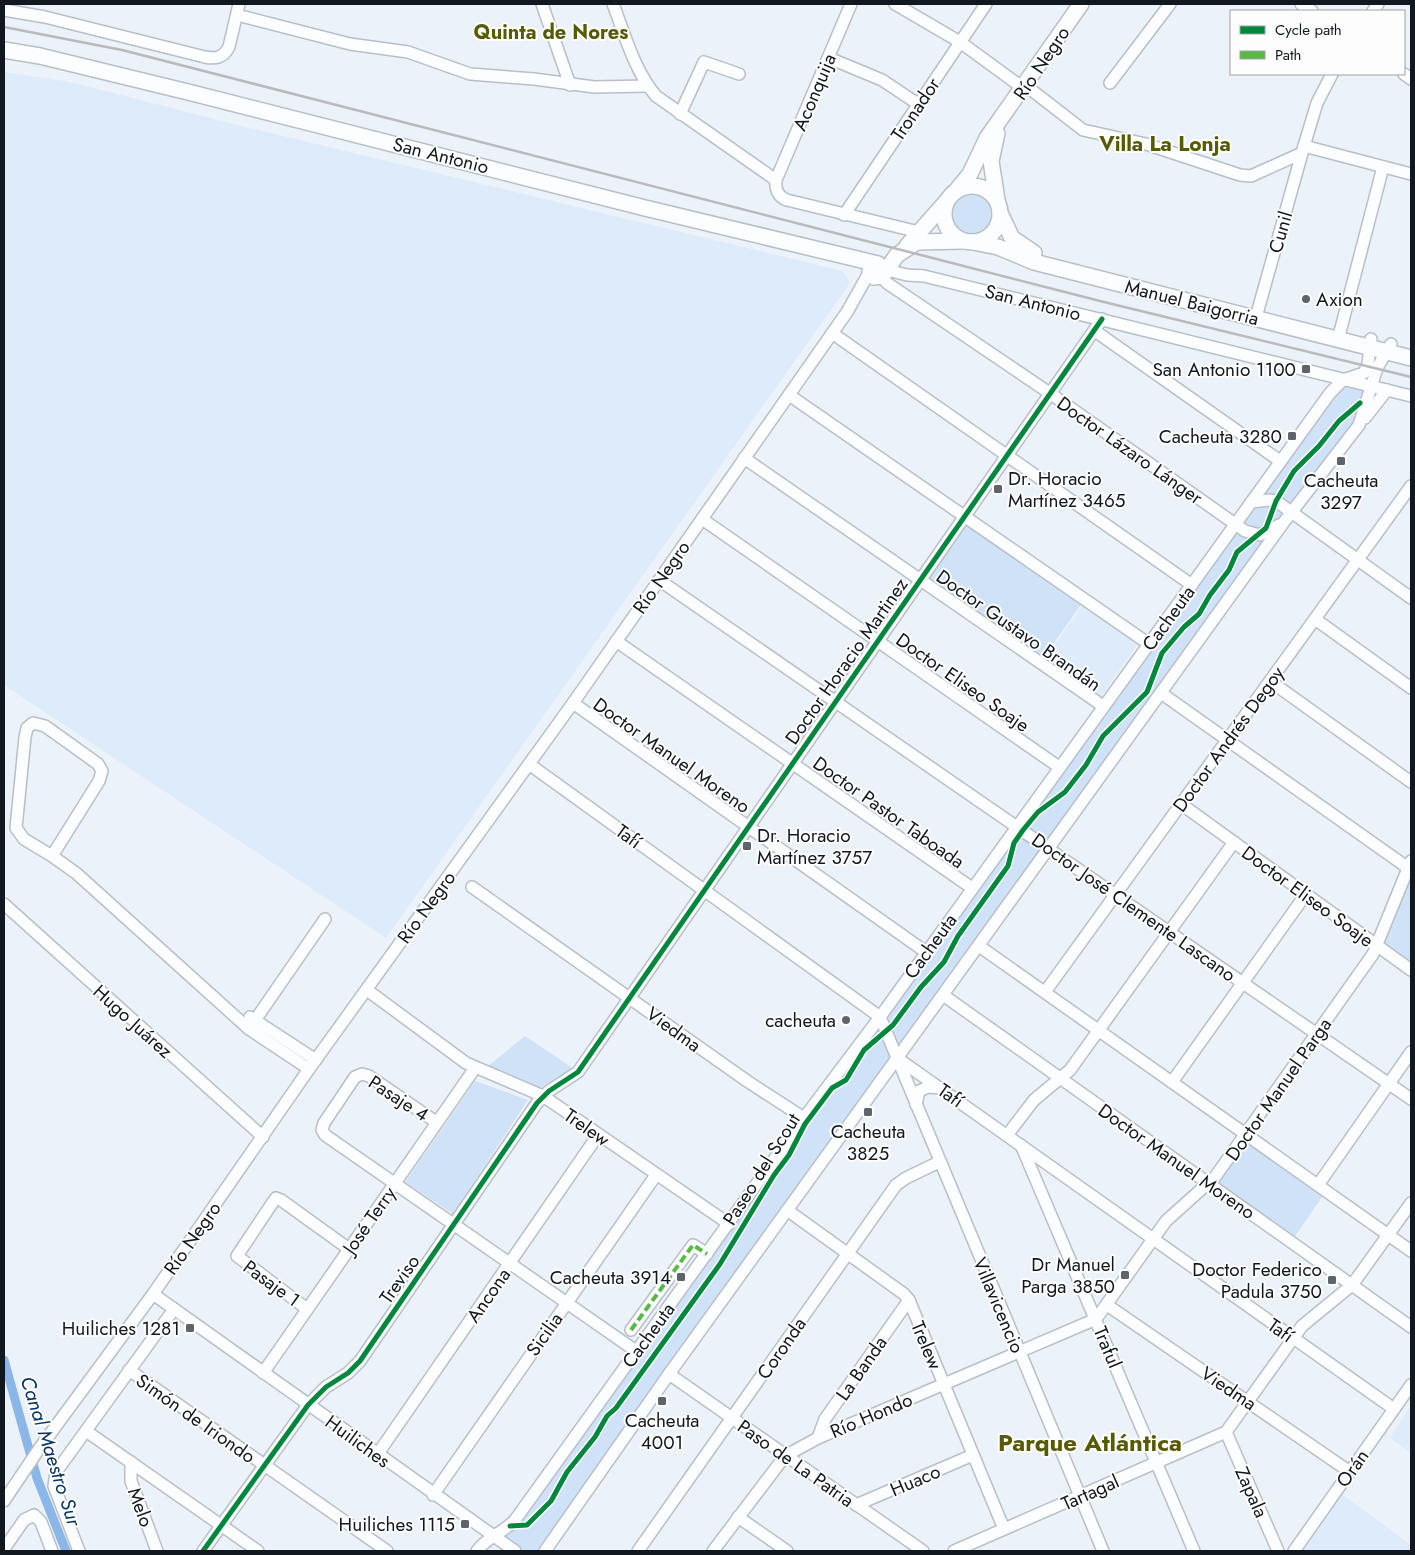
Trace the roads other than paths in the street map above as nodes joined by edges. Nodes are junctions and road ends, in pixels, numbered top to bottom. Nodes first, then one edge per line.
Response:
1 (542, 4) edge
2 (613, 4) edge
3 (851, 4) edge
4 (895, 4) edge
5 (986, 4) edge
6 (1081, 4) edge
7 (1170, 4) edge
8 (238, 9) edge
9 (4, 10) edge
10 (960, 42) junction
11 (4, 50) edge
12 (4, 57) edge
13 (828, 58) junction
14 (739, 74) dead end
15 (1332, 75) edge
16 (1110, 83) dead end
17 (570, 85) junction
18 (648, 86) junction
19 (1024, 86) junction
20 (918, 104) junction
21 (680, 114) junction
22 (1001, 122) junction
23 (1303, 150) junction
24 (1383, 166) junction
25 (1411, 174) edge
26 (776, 180) junction
27 (951, 196) junction
28 (998, 207) junction
29 (844, 215) junction
30 (919, 232) junction
31 (969, 242) junction
32 (885, 266) junction
33 (1258, 310) junction
34 (1102, 319) junction
35 (1095, 331) junction
36 (1340, 332) junction
37 (832, 333) junction
38 (1370, 343) junction
39 (1390, 348) junction
40 (1411, 349) edge
41 (1411, 358) edge
42 (1344, 380) junction
43 (1372, 386) junction
44 (1387, 390) junction
45 (1051, 394) junction
46 (790, 395) junction
47 (1411, 396) edge
48 (1359, 425) junction
49 (1008, 455) junction
50 (744, 458) junction
51 (1280, 461) junction
52 (1411, 486) edge
53 (1251, 502) junction
54 (966, 516) junction
55 (1288, 517) junction
56 (702, 519) junction
57 (1235, 524) junction
58 (1358, 560) junction
59 (659, 580) junction
60 (921, 580) junction
61 (1192, 585) junction
62 (1411, 598) edge
63 (1314, 619) junction
64 (616, 641) junction
65 (878, 642) junction
66 (1149, 644) junction
67 (1270, 681) junction
68 (1411, 688) edge
69 (1161, 694) junction
70 (836, 702) junction
71 (573, 703) junction
72 (1103, 706) junction
73 (1227, 740) junction
74 (529, 764) junction
75 (793, 764) junction
76 (1059, 767) junction
77 (1411, 782) edge
78 (1181, 804) junction
79 (1017, 826) junction
80 (749, 827) junction
81 (1234, 842) junction
82 (1049, 848) junction
83 (52, 856) junction
84 (1410, 866) edge
85 (472, 887) dead end
86 (972, 888) junction
87 (704, 890) junction
88 (1116, 894) junction
89 (1306, 894) junction
90 (4, 904) edge
91 (325, 919) dead end
92 (1170, 931) junction
93 (1378, 945) junction
94 (979, 946) junction
95 (926, 952) junction
96 (1411, 970) edge
97 (1243, 981) junction
98 (367, 990) junction
99 (1045, 992) junction
100 (943, 995) junction
101 (630, 998) junction
102 (880, 1017) junction
103 (615, 1021) joint
104 (252, 1024) junction
105 (1099, 1030) junction
106 (1317, 1033) junction
107 (1411, 1052) edge
108 (897, 1058) junction
109 (313, 1065) junction
110 (475, 1068) junction
111 (1061, 1079) junction
112 (1172, 1082) junction
113 (1389, 1082) junction
114 (941, 1088) junction
115 (543, 1096) junction
116 (1411, 1099) edge
117 (916, 1105) junction
118 (804, 1118) junction
119 (436, 1122) junction
120 (1008, 1134) junction
121 (1246, 1134) junction
122 (598, 1136) junction
123 (263, 1137) junction
124 (1020, 1144) junction
125 (939, 1162) junction
126 (656, 1175) junction
127 (395, 1183) junction
128 (1209, 1183) junction
129 (1318, 1185) junction
130 (1411, 1203) edge
131 (787, 1210) junction
132 (729, 1224) junction
133 (454, 1226) junction
134 (1389, 1235) junction
135 (1153, 1238) junction
136 (349, 1249) junction
137 (1411, 1251) edge
138 (848, 1253) junction
139 (707, 1254) junction
140 (510, 1264) junction
141 (1352, 1285) junction
142 (153, 1294) junction
143 (909, 1300) junction
144 (566, 1302) junction
145 (1107, 1306) junction
146 (174, 1309) junction
147 (307, 1309) junction
148 (1096, 1320) junction
149 (1411, 1327) edge
150 (631, 1330) dead end
151 (1293, 1338) junction
152 (636, 1351) junction
153 (1019, 1352) junction
154 (129, 1370) junction
155 (263, 1373) junction
156 (669, 1374) junction
157 (944, 1385) junction
158 (1411, 1385) edge
159 (1249, 1402) junction
160 (308, 1405) junction
161 (1394, 1408) junction
162 (732, 1418) junction
163 (86, 1431) junction
164 (1226, 1432) junction
165 (818, 1438) junction
166 (377, 1454) junction
167 (973, 1455) junction
168 (785, 1456) junction
169 (131, 1462) junction
170 (1156, 1463) junction
171 (264, 1465) junction
172 (1350, 1472) junction
173 (433, 1494) junction
174 (1080, 1496) junction
175 (4, 1500) edge
176 (856, 1505) junction
177 (738, 1517) junction
178 (221, 1525) junction
179 (1004, 1529) junction
180 (495, 1537) junction
181 (4, 1549) edge
182 (52, 1551) edge
183 (79, 1551) edge
184 (157, 1551) edge
185 (203, 1551) edge
186 (258, 1551) edge
187 (387, 1551) edge
188 (477, 1551) edge
189 (515, 1551) edge
190 (545, 1551) edge
191 (638, 1551) edge
192 (713, 1551) edge
193 (787, 1551) edge
194 (923, 1551) edge
195 (954, 1551) edge
196 (1102, 1551) edge
197 (1194, 1551) edge
198 (1278, 1551) edge
199 (1294, 1551) edge

1 - 17 street
2 - 18 street
3 - 13 street, Aconquija
4 - 10 street
5 - 10 street, Tronador
6 - 19 main road, Río Negro
7 - 16 street
8 - 9 street
8 - 17 street
10 - 19 street
10 - 20 street, Tronador
11 - 32 main road, San Antonio
12 - 32 main road, San Antonio
13 - 20 street
13 - 26 street, Aconquija
14 - 21 street
15 - 23 street, Cunil
17 - 18 street
18 - 21 street
19 - 22 main road, Río Negro
19 - 23 street
20 - 29 street, Tronador
21 - 26 street
22 - 27 main road, Río Negro
22 - 28 main road, Río Negro
23 - 24 street
23 - 33 street, Cunil
24 - 25 street
24 - 36 street
26 - 29 street
27 - 28 main road
27 - 30 main road, Río Negro
27 - 31 main road
28 - 31 main road
28 - 33 main road, Manuel Baigorria
29 - 30 street
30 - 32 main road, Río Negro
31 - 32 main road
31 - 38 main road, Manuel Baigorria
32 - 34 street, San Antonio
32 - 37 street, Río Negro
32 - 45 street, Doctor Lázaro Lánger
33 - 36 main road, Manuel Baigorria
34 - 35 street, Doctor Horacio Martinez
34 - 42 street, San Antonio
35 - 45 street, Doctor Horacio Martinez
35 - 51 street
36 - 38 main road, Manuel Baigorria
37 - 46 street, Río Negro
37 - 49 street
38 - 39 main road, Manuel Baigorria
38 - 42 street, Cacheuta
39 - 40 main road, Manuel Baigorria
39 - 41 main road, Manuel Baigorria
39 - 43 street, Cacheuta
42 - 43 street, San Antonio
42 - 51 street, Cacheuta
43 - 44 street, San Antonio
43 - 48 street, Cacheuta
44 - 47 street, San Antonio
44 - 48 street
45 - 49 street, Doctor Horacio Martinez
45 - 57 street, Doctor Lázaro Lánger
46 - 50 street, Río Negro
46 - 54 street
48 - 55 street, Cacheuta
49 - 54 street, Doctor Horacio Martinez
49 - 61 street
50 - 56 street, Río Negro
50 - 60 street, Doctor Gustavo Brandán
51 - 53 street, Cacheuta
52 - 58 street, Doctor Andrés Degoy
53 - 55 street
53 - 57 street, Cacheuta
54 - 60 street, Doctor Horacio Martinez
54 - 66 street
55 - 57 street, Doctor Lázaro Lánger
55 - 58 street
55 - 69 street, Cacheuta
56 - 59 street, Río Negro
56 - 65 street, Doctor Eliseo Soaje
57 - 61 street, Cacheuta
58 - 62 street
58 - 63 street, Doctor Andrés Degoy
59 - 64 street, Río Negro
59 - 70 street, Doctor José Clemente Lascano
60 - 65 street, Doctor Horacio Martinez
60 - 72 street, Doctor Gustavo Brandán
61 - 66 street, Cacheuta
63 - 67 street, Doctor Andrés Degoy
63 - 68 street
64 - 71 street, Río Negro
64 - 75 street, Doctor Pastor Taboada
65 - 70 street, Doctor Horacio Martinez
65 - 76 street, Doctor Eliseo Soaje
66 - 72 street, Cacheuta
67 - 73 street, Doctor Andrés Degoy
67 - 77 street
69 - 73 street
69 - 82 street, Cacheuta
70 - 75 street, Doctor Horacio Martinez
70 - 79 street, Doctor José Clemente Lascano
71 - 74 street, Río Negro
71 - 80 street, Doctor Manuel Moreno
72 - 76 street, Cacheuta
73 - 78 street, Doctor Andrés Degoy
73 - 84 street
74 - 87 street, Tafí
74 - 98 street, Río Negro
75 - 80 street, Doctor Horacio Martinez
75 - 86 street, Doctor Pastor Taboada
76 - 79 street, Cacheuta
78 - 81 street, Doctor Eliseo Soaje
78 - 88 street, Doctor Andrés Degoy
79 - 82 street, Doctor José Clemente Lascano
79 - 86 street, Cacheuta
80 - 87 street, Doctor Horacio Martinez
80 - 95 street, Doctor Manuel Moreno
81 - 89 street, Doctor Eliseo Soaje
81 - 92 street
82 - 88 street, Doctor José Clemente Lascano
82 - 94 street, Cacheuta
83 - 83 street
83 - 104 street
84 - 93 street, Doctor Manuel Parga
85 - 101 street, Viedma
86 - 95 street, Cacheuta
87 - 101 street, Doctor Horacio Martinez
87 - 102 street, Tafí
88 - 92 street, Doctor José Clemente Lascano
88 - 99 street, Doctor Andrés Degoy
89 - 93 street, Doctor Eliseo Soaje
89 - 97 street
90 - 123 street, Hugo Juárez
91 - 104 street
92 - 97 street, Doctor José Clemente Lascano
92 - 105 street
93 - 96 street, Doctor Eliseo Soaje
93 - 106 street, Doctor Manuel Parga
94 - 99 street
94 - 100 street, Cacheuta
95 - 102 street, Cacheuta
97 - 106 street, Doctor José Clemente Lascano
97 - 112 street
98 - 109 street, Río Negro
98 - 110 street, Trelew
99 - 105 street
100 - 108 street, Cacheuta
100 - 111 street, Doctor Manuel Moreno
101 - 103 street, Doctor Horacio Martinez
101 - 118 street, Viedma
102 - 108 street
102 - 118 street, Cacheuta
103 - 115 street, Treviso
104 - 109 street
105 - 111 street
105 - 112 street
106 - 113 street, Doctor José Clemente Lascano
106 - 121 street, Doctor Manuel Parga
107 - 113 street
108 - 114 street, Tafí
108 - 117 street, Villavicencio
108 - 131 street, Cacheuta
109 - 123 street, Río Negro
110 - 115 street, Trelew
110 - 119 street, José Terry
111 - 120 street
111 - 128 street, Doctor Manuel Moreno
112 - 121 street
113 - 116 street, Doctor José Clemente Lascano
113 - 129 street
114 - 117 street
114 - 120 street, Tafí
115 - 122 street, Trelew
115 - 133 street, Treviso
117 - 125 street, Villavicencio
118 - 132 street, Cacheuta
119 - 127 street, José Terry
119 - 127 street, Pasaje 4
120 - 124 street, Tafí
121 - 128 street, Doctor Manuel Parga
121 - 129 street
122 - 126 street, Trelew
122 - 140 street, Ancona
123 - 142 street, Río Negro
124 - 135 street, Tafí
124 - 148 street, Traful
125 - 138 street, Coronda
125 - 153 street, Villavicencio
126 - 132 street, Trelew
126 - 144 street, Sicilia
127 - 133 street
127 - 136 street, José Terry
128 - 135 street, Doctor Manuel Parga
128 - 141 street, Doctor Manuel Moreno
129 - 134 street
130 - 134 street
131 - 138 street, Trelew
131 - 156 street, Cacheuta
132 - 139 street, Cacheuta
133 - 140 street
133 - 160 street, Treviso
134 - 137 street
134 - 141 street
135 - 145 street, Doctor Manuel Parga
135 - 151 street, Tafí
136 - 147 street, José Terry
136 - 147 street, Pasaje 1
138 - 143 street, Trelew
138 - 162 street, Coronda
139 - 150 street
139 - 152 street, Cacheuta
140 - 144 street
140 - 166 street, Ancona
141 - 149 street, Doctor Manuel Moreno
141 - 151 street
142 - 146 street, Huiliches
142 - 175 street, Río Negro
143 - 157 street, Trelew
143 - 165 street, La Banda
144 - 152 street
144 - 173 street, Sicilia
145 - 148 street, Doctor Manuel Parga
145 - 159 street, Viedma
146 - 154 street
146 - 155 street, Huiliches
147 - 155 street, José Terry
148 - 153 street, Río Hondo
148 - 170 street, Traful
151 - 159 street
151 - 161 street, Tafí
152 - 180 street, Cacheuta
153 - 157 street, Río Hondo
153 - 174 street, Villavicencio
154 - 163 street
154 - 171 street, Simón de Iriondo
155 - 160 street, Huiliches
156 - 162 street, Paso de La Patria
156 - 190 street, Cacheuta
157 - 165 street, Río Hondo
157 - 167 street, Trelew
158 - 161 street, Orán
159 - 164 street
159 - 172 street, Viedma
160 - 166 street, Huiliches
160 - 171 street, Treviso
161 - 172 street, Orán
162 - 168 street, Paso de La Patria
162 - 191 street, Coronda
163 - 169 street
163 - 183 street
164 - 170 street, Tartagal
164 - 198 street, Zapala
165 - 168 street, Río Hondo
166 - 173 street, Huiliches
167 - 176 street, Huaco
167 - 179 street, Trelew
168 - 176 street, Paso de La Patria
168 - 177 street
169 - 178 street
169 - 184 street, Melo
170 - 174 street, Tartagal
170 - 197 street, Traful
171 - 178 street, Treviso
171 - 187 street, Simón de Iriondo
172 - 199 street, Orán
173 - 180 street, Huiliches
174 - 179 street, Tartagal
174 - 196 street, Villavicencio
176 - 194 street, Paso de La Patria
177 - 192 street
177 - 193 street
178 - 185 street, Treviso
178 - 186 street
179 - 195 street, Tartagal
180 - 188 street, Cacheuta
180 - 189 street, Huiliches
181 - 182 street

